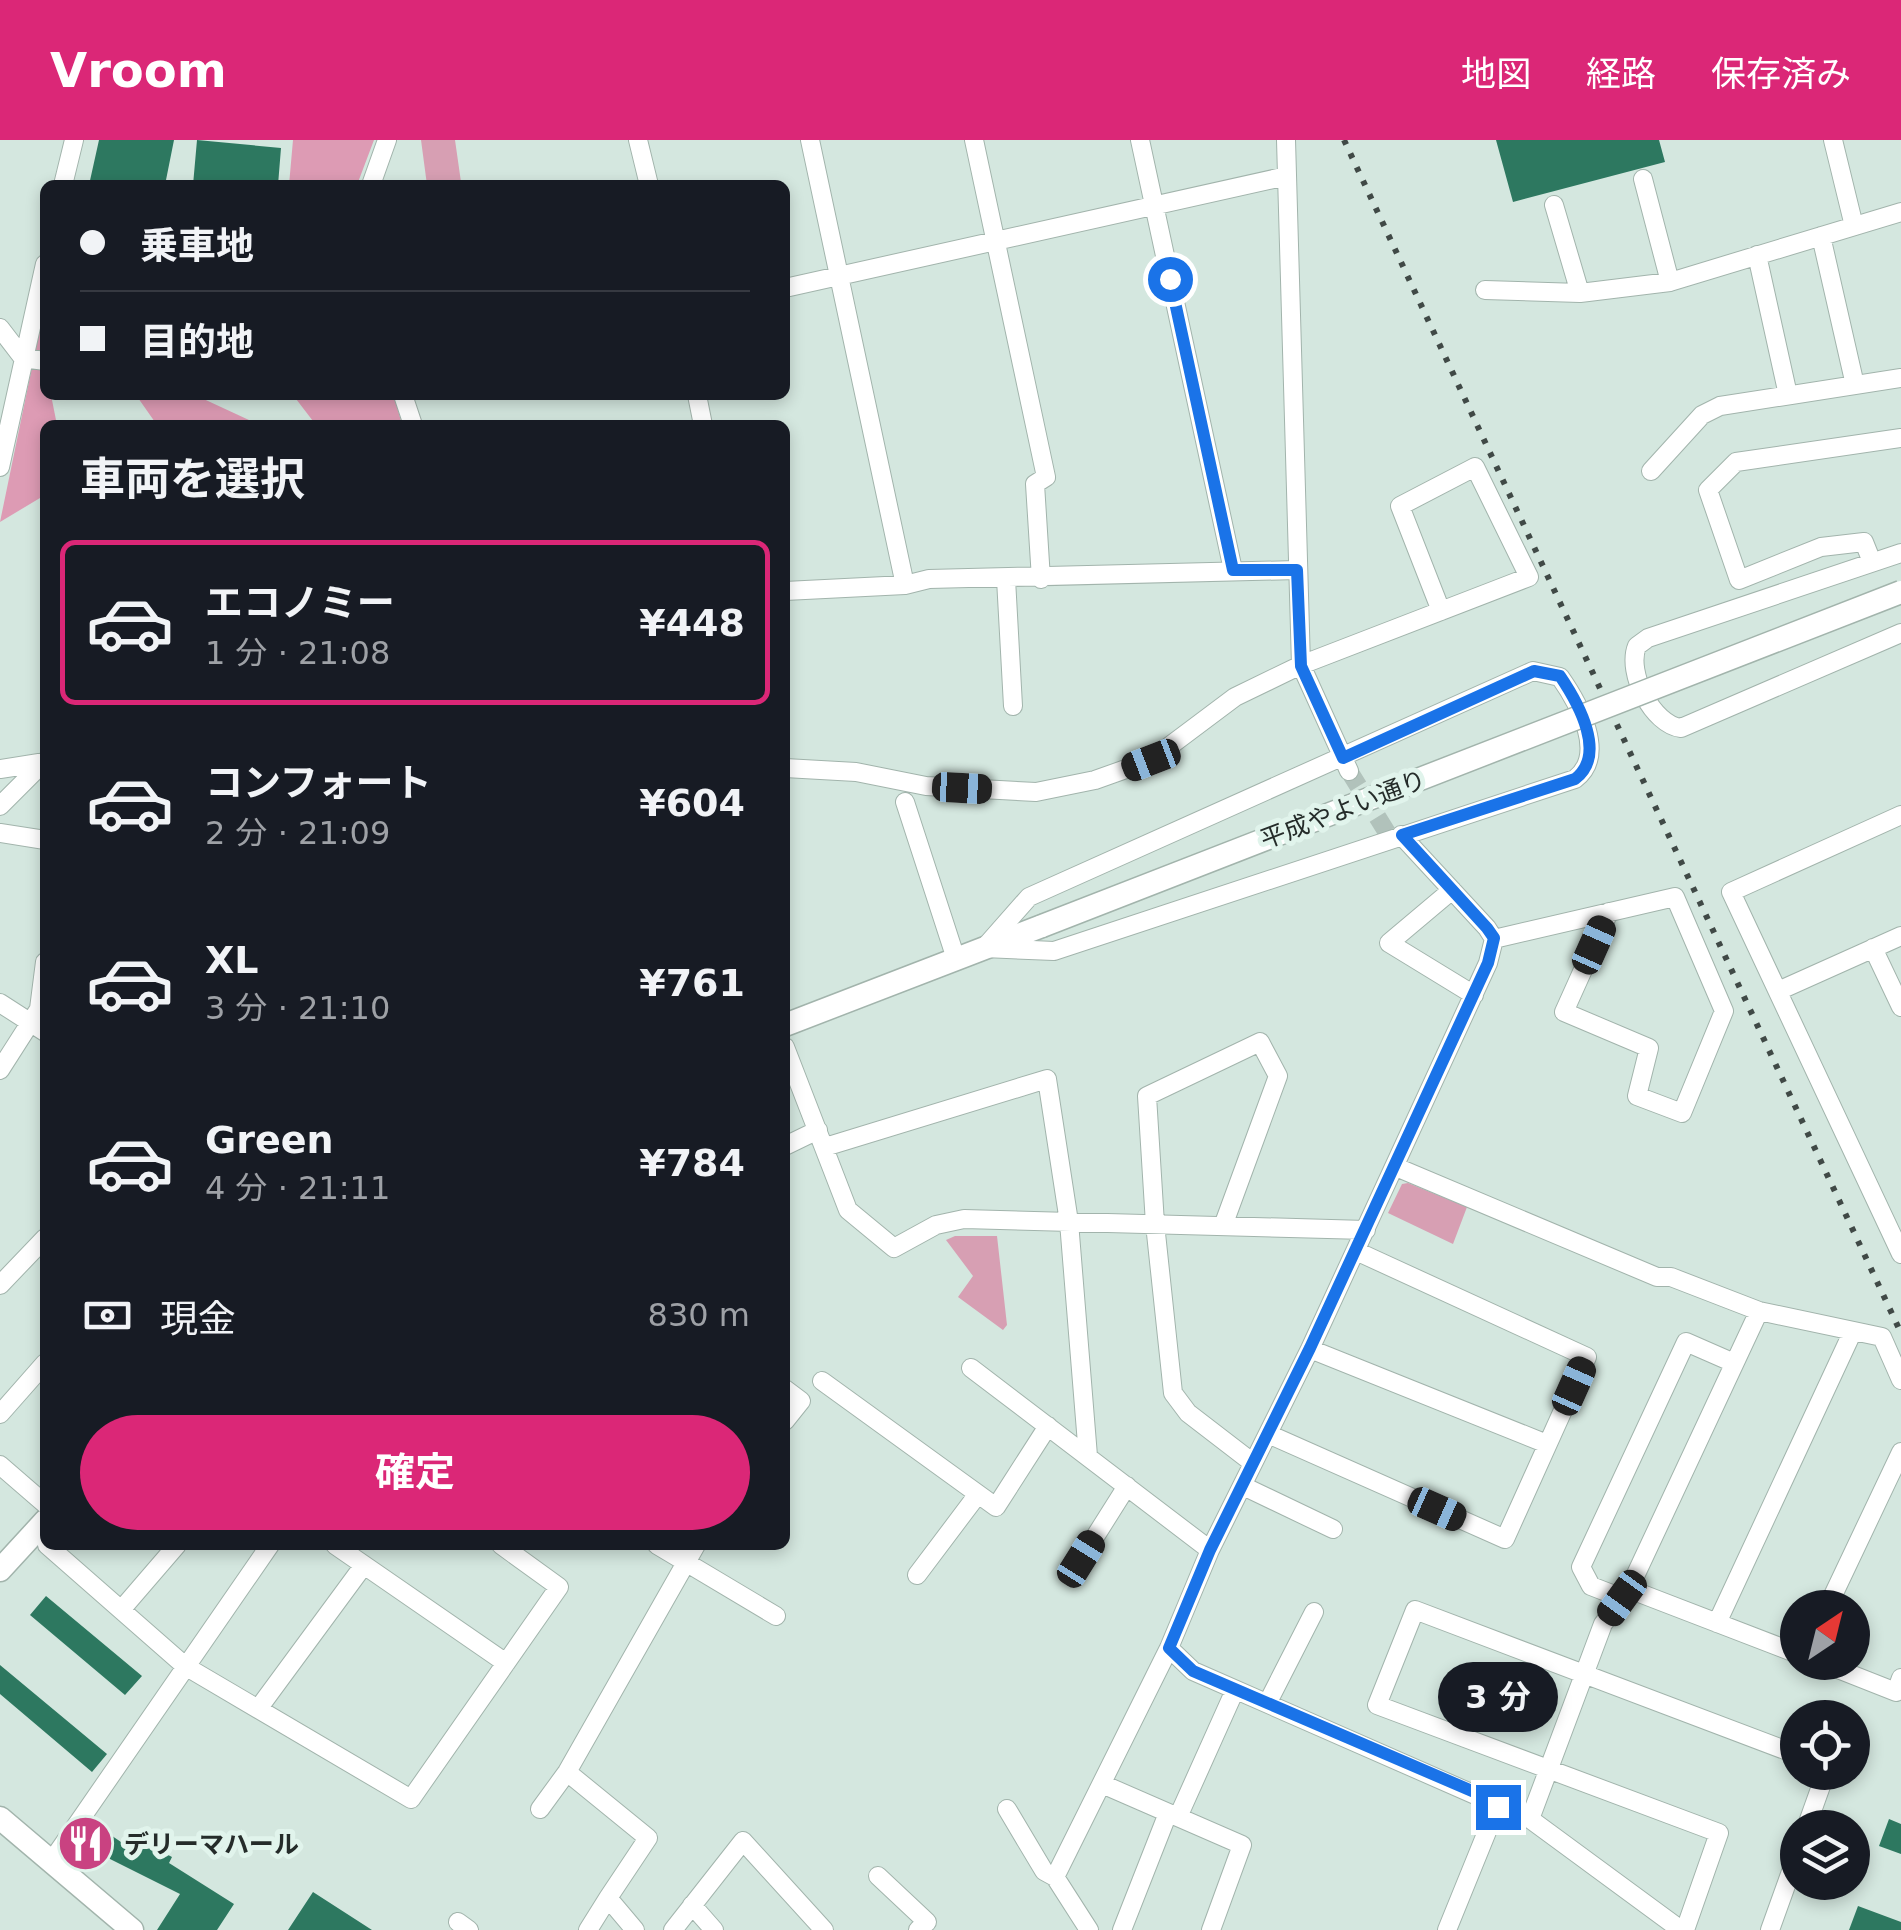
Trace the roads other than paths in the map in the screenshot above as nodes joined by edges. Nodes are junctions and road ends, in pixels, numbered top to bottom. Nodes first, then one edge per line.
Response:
1 (74, 140) edge
2 (387, 140) edge
3 (638, 140) edge
4 (810, 140) edge
5 (974, 140) edge
6 (1140, 140) edge
7 (1286, 140) edge
8 (1833, 140) edge
9 (1287, 176) junction
10 (1643, 179) dead end
11 (65, 180) edge
12 (373, 180) edge
13 (648, 180) edge
14 (1554, 205) dead end
15 (1154, 207) junction
16 (1901, 212) edge
17 (1854, 226) junction
18 (1820, 236) junction
19 (996, 240) junction
20 (1757, 255) junction
21 (839, 276) junction
22 (1670, 282) junction
23 (40, 285) edge
24 (790, 287) edge
25 (1485, 290) dead end
26 (1580, 293) junction
27 (0, 328) edge
28 (23, 358) junction
29 (40, 361) edge
30 (1901, 378) edge
31 (1855, 385) junction
32 (1788, 396) junction
33 (1901, 438) edge
34 (0, 466) edge
35 (1651, 471) dead end
36 (1901, 553) edge
37 (1872, 562) junction
38 (1233, 570) junction
39 (1297, 570) junction
40 (1006, 579) junction
41 (1041, 579) junction
42 (905, 585) junction
43 (790, 591) edge
44 (1901, 592) edge
45 (1441, 611) junction
46 (1901, 633) edge
47 (1301, 666) junction
48 (1014, 706) dead end
49 (40, 762) edge
50 (40, 764) edge
51 (1346, 764) junction
52 (790, 768) edge
53 (0, 769) edge
54 (906, 802) dead end
55 (0, 806) edge
56 (1901, 815) edge
57 (0, 834) edge
58 (1402, 835) junction
59 (40, 839) edge
60 (1452, 890) junction
61 (1609, 912) junction
62 (1901, 936) edge
63 (1494, 938) junction
64 (984, 948) junction
65 (1873, 948) junction
66 (956, 959) junction
67 (1778, 991) junction
68 (1474, 995) junction
69 (0, 1004) edge
70 (1901, 1007) edge
71 (790, 1023) edge
72 (38, 1028) edge
73 (790, 1059) edge
74 (0, 1070) edge
75 (822, 1139) junction
76 (790, 1145) edge
77 (1396, 1167) junction
78 (1069, 1222) junction
79 (1154, 1224) junction
80 (1223, 1226) junction
81 (1366, 1230) junction
82 (40, 1243) edge
83 (1356, 1251) junction
84 (1901, 1254) edge
85 (0, 1284) edge
86 (1759, 1311) junction
87 (1852, 1334) junction
88 (1310, 1348) junction
89 (1734, 1364) junction
90 (971, 1368) dead end
91 (40, 1369) edge
92 (1901, 1380) edge
93 (822, 1381) dead end
94 (790, 1393) edge
95 (0, 1414) edge
96 (790, 1415) edge
97 (1048, 1426) junction
98 (1268, 1434) junction
99 (1548, 1444) junction
100 (1901, 1452) edge
101 (1088, 1456) junction
102 (1253, 1463) junction
103 (0, 1464) edge
104 (1127, 1486) junction
105 (1243, 1486) junction
106 (978, 1494) junction
107 (40, 1500) edge
108 (1333, 1529) dead end
109 (40, 1538) edge
110 (58, 1550) edge
111 (173, 1550) edge
112 (266, 1550) edge
113 (342, 1550) edge
114 (508, 1550) edge
115 (664, 1550) edge
116 (693, 1550) edge
117 (1210, 1550) junction
118 (1081, 1559) dead end
119 (684, 1564) junction
120 (364, 1565) junction
121 (0, 1570) edge
122 (918, 1575) dead end
123 (1836, 1590) edge
124 (1626, 1594) junction
125 (121, 1610) junction
126 (1314, 1612) dead end
127 (776, 1616) dead end
128 (1717, 1622) junction
129 (1780, 1647) edge
130 (1169, 1648) junction
131 (506, 1663) junction
132 (185, 1666) junction
133 (1584, 1677) junction
134 (1901, 1678) edge
135 (1866, 1680) edge
136 (1236, 1690) junction
137 (1268, 1702) junction
138 (258, 1709) junction
139 (1780, 1748) edge
140 (1549, 1770) junction
141 (568, 1772) junction
142 (1102, 1784) junction
143 (1498, 1807) junction
144 (1007, 1808) dead end
145 (540, 1809) dead end
146 (1173, 1815) junction
147 (0, 1818) edge
148 (1530, 1819) junction
149 (51, 1862) junction
150 (878, 1876) dead end
151 (1055, 1877) junction
152 (608, 1898) junction
153 (1781, 1900) edge
154 (692, 1905) junction
155 (107, 1922) edge
156 (132, 1930) edge
157 (588, 1930) edge
158 (635, 1930) edge
159 (673, 1930) edge
160 (714, 1930) edge
161 (824, 1930) edge
162 (918, 1930) edge
163 (1089, 1930) edge
164 (1122, 1930) edge
165 (1211, 1930) edge
166 (1447, 1930) edge
167 (1683, 1930) edge
168 (1770, 1930) edge

1 - 11 street
2 - 12 street
3 - 13 street
4 - 21 street
5 - 19 street
6 - 15 street
7 - 9 street
8 - 17 street
9 - 15 street
9 - 39 street
10 - 22 street
14 - 26 street
15 - 19 street
15 - 38 street
16 - 17 street
17 - 18 street
18 - 20 street
18 - 31 street
19 - 21 street
19 - 41 street
20 - 22 street
20 - 32 street
21 - 24 street
21 - 42 street
22 - 26 street
23 - 28 street
25 - 26 street
27 - 28 street
28 - 29 street
28 - 34 street
30 - 31 street
31 - 32 street
32 - 35 street
33 - 37 street
36 - 37 street
37 - 46 street
38 - 39 street
38 - 41 street
39 - 47 street
40 - 41 street
40 - 42 street
40 - 48 street
42 - 43 street
44 - 64 street, 平成やよい通り, bridge
45 - 45 street
45 - 47 street
47 - 51 street
47 - 52 street
49 - 53 street
50 - 55 street
51 - 58 street
51 - 64 street
54 - 66 street
56 - 67 street
57 - 59 street
58 - 60 street
58 - 64 street
60 - 63 street
60 - 68 street
61 - 61 street
61 - 63 street
62 - 65 street
63 - 68 street
64 - 66 street, 平成やよい通り
65 - 67 street
65 - 70 street
66 - 71 street, 平成やよい通り
67 - 84 street
68 - 77 street
69 - 72 street
72 - 74 street
73 - 75 street
75 - 76 street
75 - 78 street
75 - 78 street
77 - 81 street
77 - 86 street
78 - 79 street
78 - 101 street
79 - 80 street
79 - 80 street
79 - 102 street
80 - 81 street
81 - 83 street
82 - 85 street
83 - 88 street
83 - 99 street
86 - 87 street
86 - 89 street
87 - 92 street
87 - 128 street
88 - 98 street
88 - 99 street
89 - 124 street
89 - 124 street
90 - 97 street
91 - 95 street
93 - 106 street
94 - 96 street
97 - 101 street
97 - 106 street
98 - 99 street
98 - 102 street
100 - 123 street
101 - 104 street
102 - 105 street
103 - 107 street
104 - 117 street
104 - 118 street
105 - 108 street
105 - 117 street
106 - 122 street
109 - 121 street
110 - 125 street
111 - 125 street
112 - 132 street
113 - 120 street
114 - 131 street
115 - 119 street
116 - 119 street
117 - 130 street
119 - 127 street
119 - 141 street
120 - 131 street
120 - 138 street
124 - 128 street
124 - 133 street
125 - 132 street
126 - 137 street
128 - 129 street
130 - 136 street
130 - 142 street
131 - 138 street
132 - 138 street
132 - 149 street
133 - 139 street
133 - 140 street
133 - 140 street
134 - 135 street
136 - 137 street
136 - 146 street
137 - 143 street
140 - 148 street
140 - 167 street
141 - 145 street
141 - 152 street
142 - 146 street
142 - 151 street
143 - 148 street
143 - 166 street
144 - 151 street
146 - 164 street
146 - 165 street
147 - 149 street
148 - 167 street
149 - 155 street
150 - 162 street
151 - 163 street
152 - 157 street
152 - 158 street
153 - 168 street
154 - 159 street
154 - 160 street
154 - 161 street
155 - 156 street

